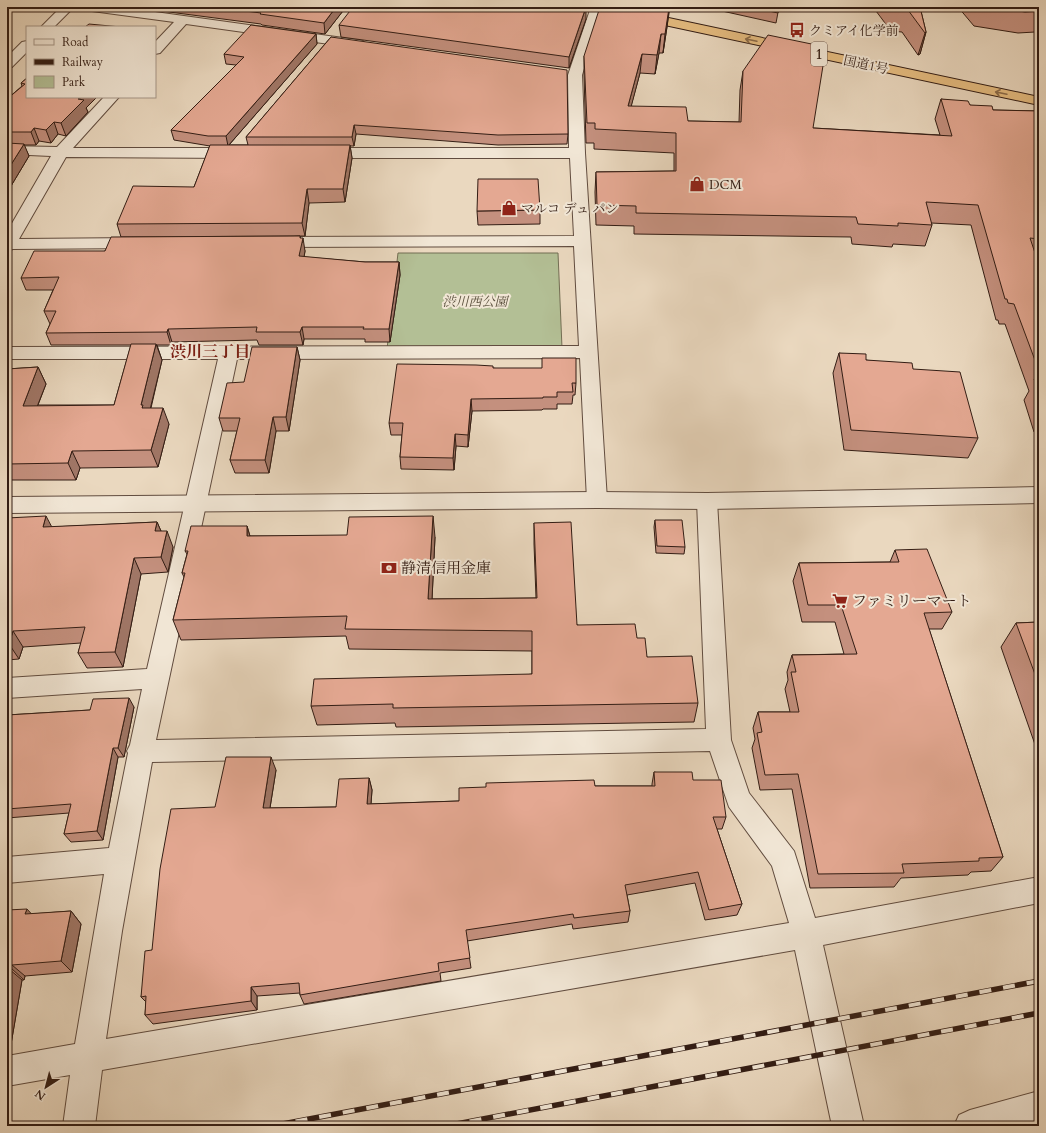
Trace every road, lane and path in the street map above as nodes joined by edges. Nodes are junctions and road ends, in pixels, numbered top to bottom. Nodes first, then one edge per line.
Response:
1 (68, 7) edge
2 (92, 7) edge
3 (598, 7) edge
4 (183, 20) junction
5 (48, 26) edge
6 (334, 34) junction
7 (369, 45) edge
8 (26, 46) edge
9 (156, 49) edge
10 (320, 51) edge
11 (7, 64) edge
12 (559, 72) edge
13 (575, 75) junction
14 (111, 98) edge
15 (1039, 101) edge
16 (246, 147) edge
17 (7, 150) edge
18 (61, 152) junction
19 (305, 153) edge
20 (576, 153) junction
21 (582, 241) junction
22 (255, 242) edge
23 (152, 243) edge
24 (8, 245) edge
25 (228, 352) junction
26 (588, 352) junction
27 (7, 353) edge
28 (1039, 495) edge
29 (597, 500) junction
30 (707, 501) junction
31 (195, 502) junction
32 (7, 505) edge
33 (157, 678) junction
34 (7, 688) edge
35 (719, 740) junction
36 (140, 751) junction
37 (121, 860) junction
38 (7, 870) edge
39 (1039, 890) edge
40 (806, 934) junction
41 (87, 1058) junction
42 (7, 1072) edge
43 (1039, 1107) edge
44 (79, 1126) edge
45 (848, 1126) edge
46 (972, 1126) edge

1 - 5 street
2 - 4 street
3 - 13 street
15 -> 3 highway, 国道1号 / 1
4 - 6 street
4 - 9 street
6 - 7 street
6 - 10 street
8 - 11 street
12 - 13 street
13 - 20 street
14 - 18 street
16 - 18 street
17 - 18 street
18 - 24 street
19 - 20 street
20 - 21 street
21 - 22 street
21 - 26 street
23 - 24 street
25 - 26 street
25 - 27 street
25 - 31 street
26 - 29 street
28 - 30 street
29 - 30 street
29 - 31 street
30 - 35 street
31 - 32 street
31 - 33 street
33 - 34 street
33 - 36 street
35 - 36 street
35 - 40 street
36 - 37 street
37 - 38 street
37 - 41 street
39 - 40 street
40 - 41 street
40 - 45 street
41 - 42 street
41 - 44 street
43 - 46 street

